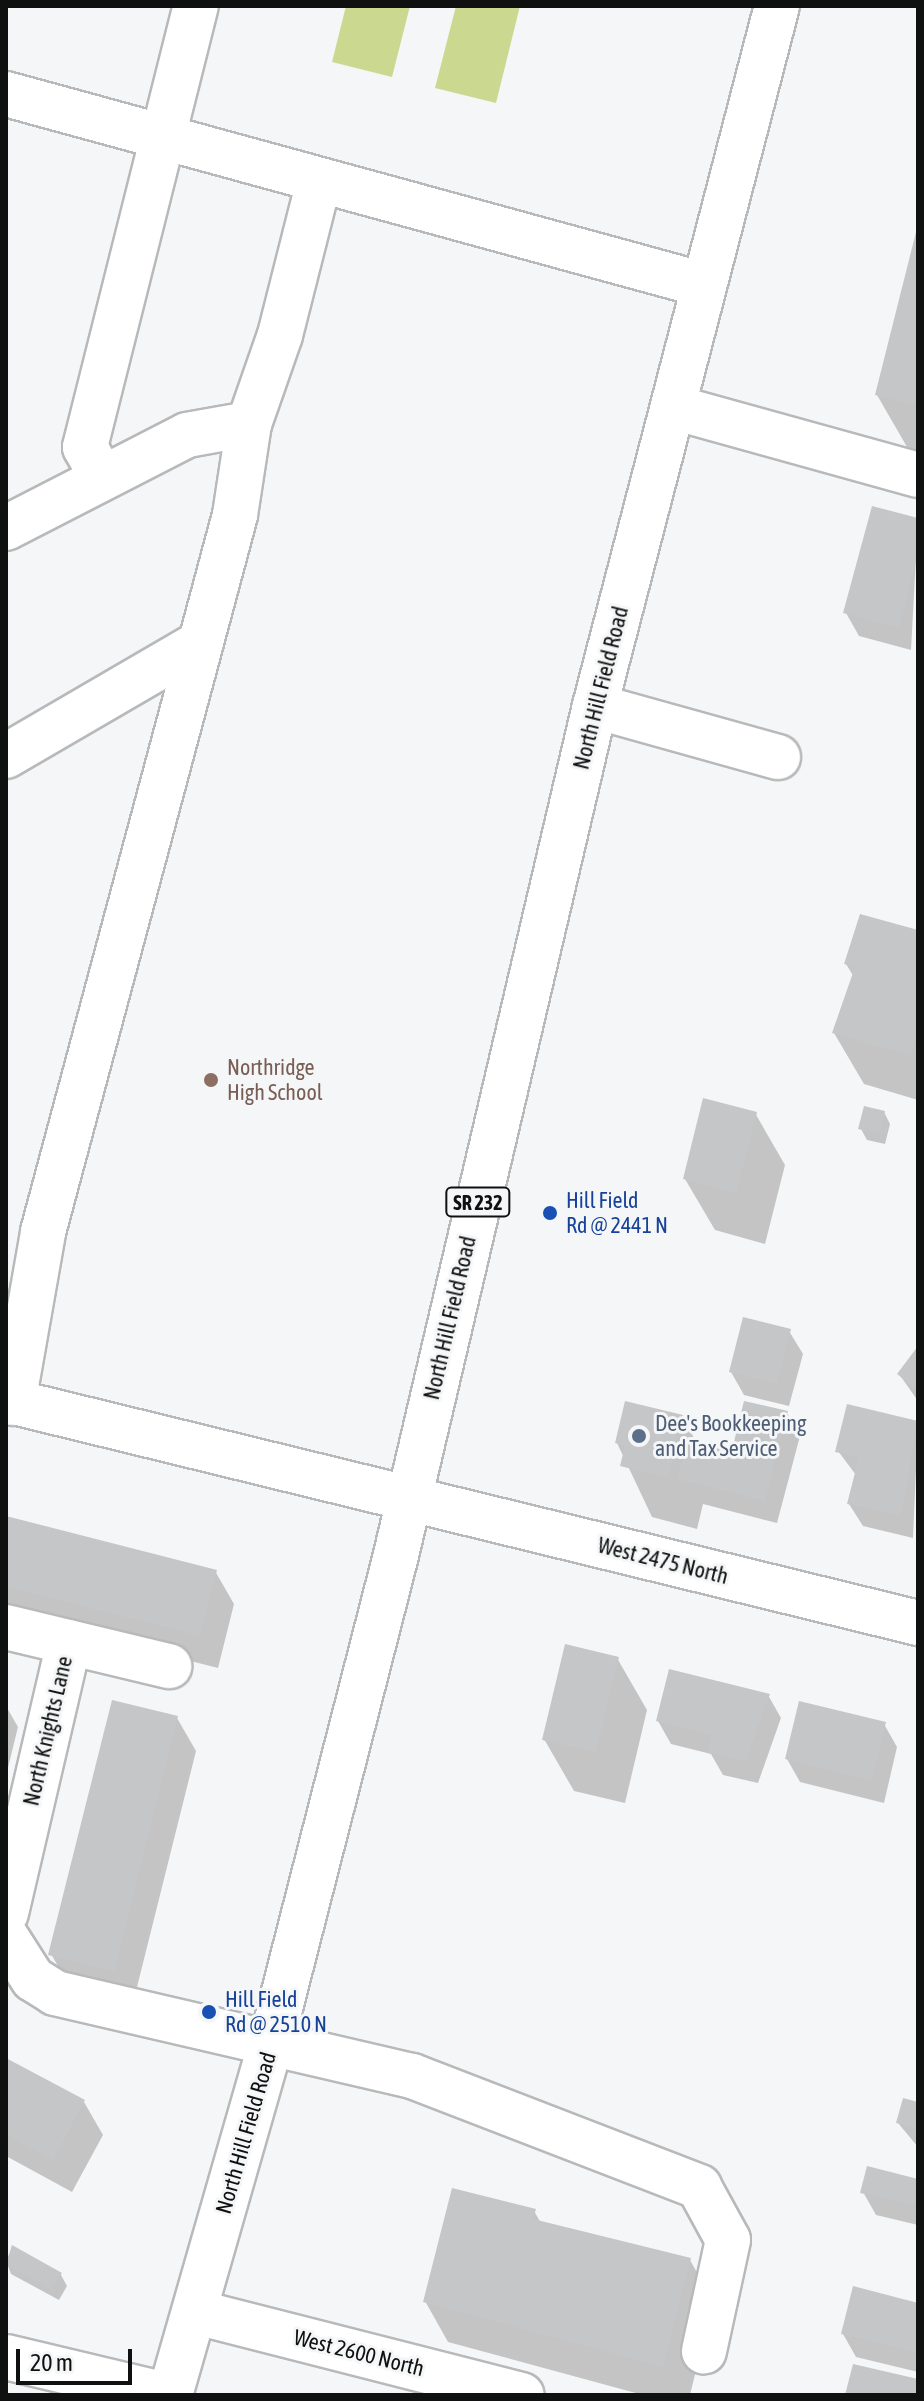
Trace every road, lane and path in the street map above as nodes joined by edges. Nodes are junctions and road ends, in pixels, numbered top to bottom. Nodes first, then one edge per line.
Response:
1 (196, 6) edge
2 (777, 6) edge
3 (6, 94) edge
4 (164, 132) junction
5 (319, 181) junction
6 (704, 285) junction
7 (673, 407) junction
8 (249, 424) junction
9 (101, 475) junction
10 (918, 475) edge
11 (6, 528) edge
12 (200, 643) junction
13 (595, 706) junction
14 (6, 756) edge
15 (778, 757) dead end
16 (9, 1402) edge
17 (408, 1499) junction
18 (918, 1623) edge
19 (6, 1627) edge
20 (69, 1642) junction
21 (169, 1666) dead end
22 (7, 1933) edge
23 (271, 2043) junction
24 (196, 2312) junction
25 (704, 2351) dead end
26 (10, 2370) edge
27 (168, 2395) edge
28 (522, 2395) edge

1 - 4 main road
2 - 6 main road, North Hill Field Road / SR 232
3 - 4 main road
4 - 5 main road
4 - 9 main road
5 - 6 main road
5 - 8 main road
6 - 7 main road, North Hill Field Road / SR 232
7 - 10 main road
7 - 13 main road, North Hill Field Road / SR 232
8 - 9 main road
8 - 12 main road
9 - 11 main road
12 - 14 main road
12 - 16 main road
13 - 15 main road
13 - 17 main road, North Hill Field Road / SR 232
16 - 17 main road, West 2475 North
17 - 18 main road, West 2475 North
17 - 23 main road, North Hill Field Road / SR 232
19 - 20 main road
20 - 21 main road
20 - 22 main road, North Knights Lane
22 - 23 main road
23 - 24 main road, North Hill Field Road / SR 232
23 - 25 main road
24 - 27 main road, North Hill Field Road / SR 232
24 - 28 main road, West 2600 North
26 - 27 main road

